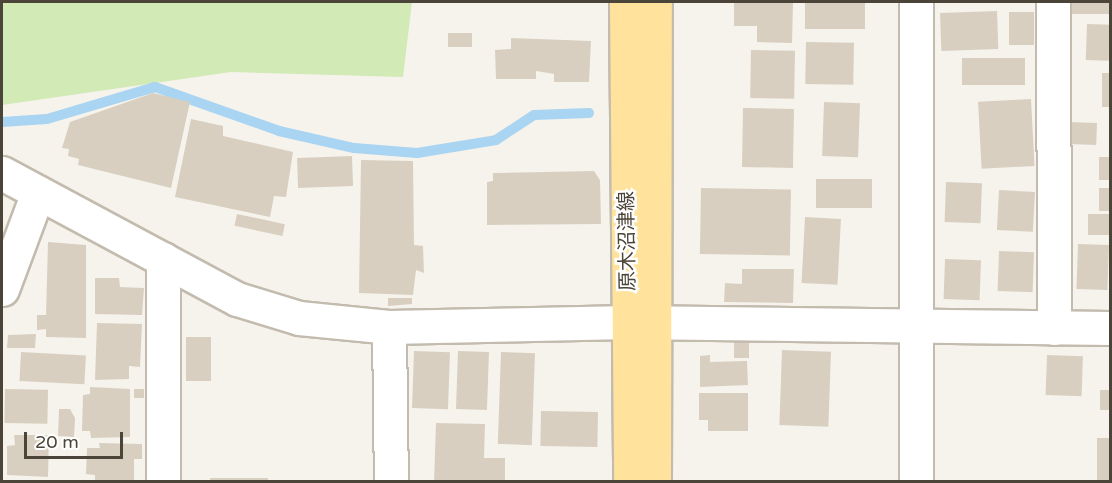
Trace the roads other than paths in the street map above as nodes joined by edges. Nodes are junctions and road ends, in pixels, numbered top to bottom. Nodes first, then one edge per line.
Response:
1 (626, 2) edge
2 (655, 2) edge
3 (916, 2) edge
4 (1053, 2) edge
5 (2, 173) edge
6 (38, 192) junction
7 (163, 259) junction
8 (2, 289) edge
9 (641, 322) junction
10 (389, 327) junction
11 (916, 327) junction
12 (1054, 327) junction
13 (1110, 328) edge
14 (163, 482) edge
15 (392, 482) edge
16 (630, 482) edge
17 (654, 482) edge
18 (916, 482) edge

1 - 9 main road, 原木沼津線
2 - 9 main road, 原木沼津線
3 - 11 street
4 - 12 street
5 - 6 street
6 - 7 street
6 - 8 street
7 - 10 street
7 - 14 street
9 - 10 street
9 - 11 street
9 - 16 main road, 原木沼津線
9 - 17 main road, 原木沼津線
10 - 15 street
11 - 12 street
11 - 18 street
12 - 13 street

